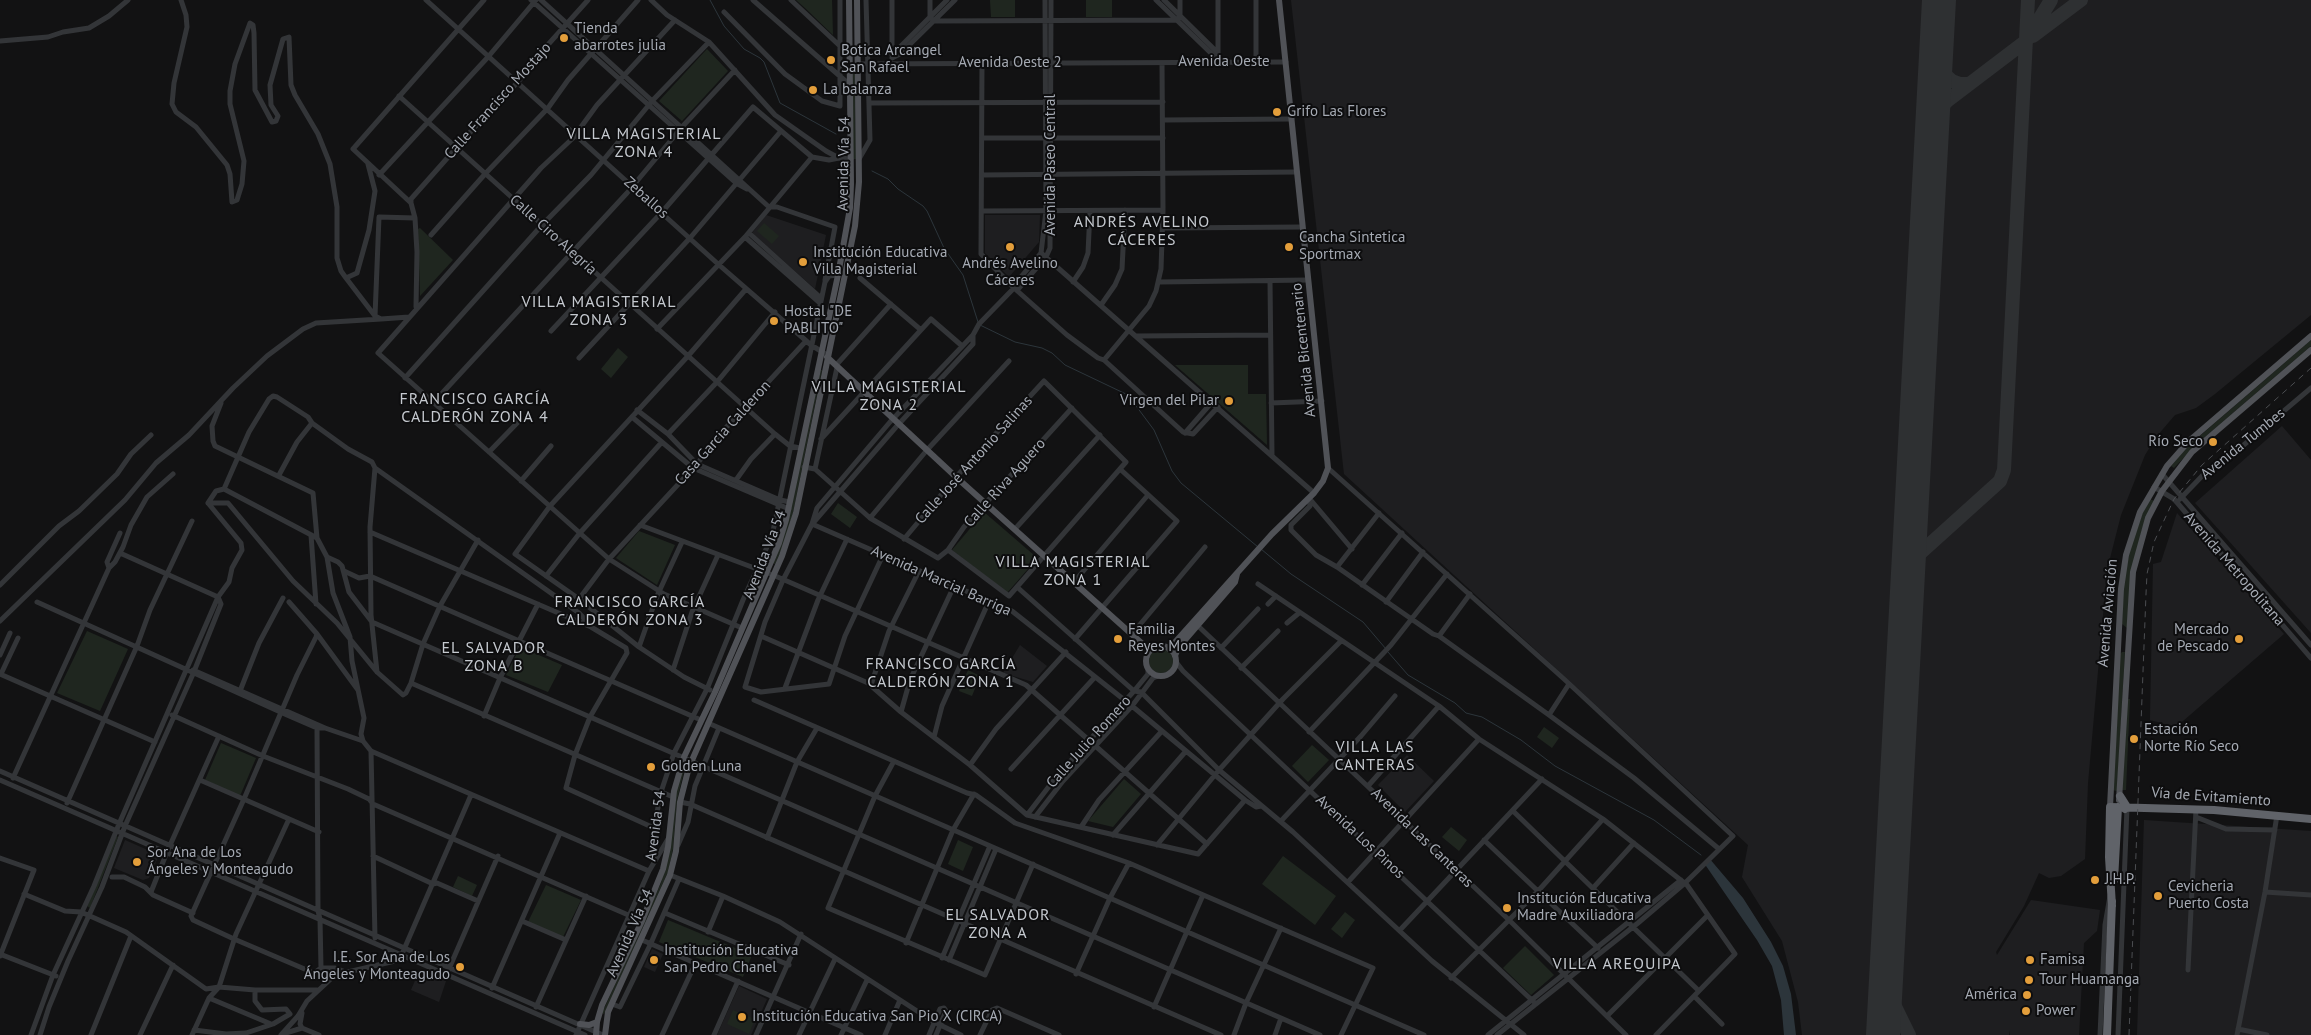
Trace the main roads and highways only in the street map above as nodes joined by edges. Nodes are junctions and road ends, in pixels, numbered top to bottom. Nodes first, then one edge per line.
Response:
1 (849, 0) edge
2 (857, 0) edge
3 (1279, 0) edge
4 (853, 49) junction
5 (2311, 336) edge
6 (2311, 350) edge
7 (827, 357) junction
8 (1196, 624) junction
9 (1146, 647) road end
10 (1169, 649) junction
11 (1175, 662) junction
12 (684, 757) joint
13 (2120, 796) junction
14 (2110, 807) junction
15 (2118, 807) junction
16 (2127, 807) junction
17 (2311, 819) edge
18 (2117, 821) junction
19 (2110, 902) junction
20 (597, 1022) junction
21 (578, 1030) edge
22 (600, 1034) edge
23 (2107, 1035) edge

1 - 4 main road, Avenida Vía 54
2 - 4 main road, Avenida Vía 54
3 - 8 main road, Avenida Bicentenario
4 - 7 main road, Avenida Vía 54
4 - 12 main road, Avenida Vía 54
5 - 14 main road, Avenida Aviación
6 - 13 main road, Avenida Aviación
7 - 9 main road
7 - 22 main road, Avenida Vía 54
8 - 10 main road
8 - 11 main road
10 - 11 main road
10 - 11 main road
12 - 20 main road, Avenida 54
13 - 15 main road, Avenida Aviación
13 - 16 highway
14 - 15 highway, Vía de Evitamiento
14 - 19 highway, Avenida Aviación
15 - 16 highway, Vía de Evitamiento
15 - 18 highway, Avenida Aviación
16 - 17 highway, Vía de Evitamiento
16 - 18 highway
18 - 19 highway, Avenida Aviación
19 - 23 highway, Avenida Aviación
20 - 21 main road
20 - 22 main road, Avenida 54

